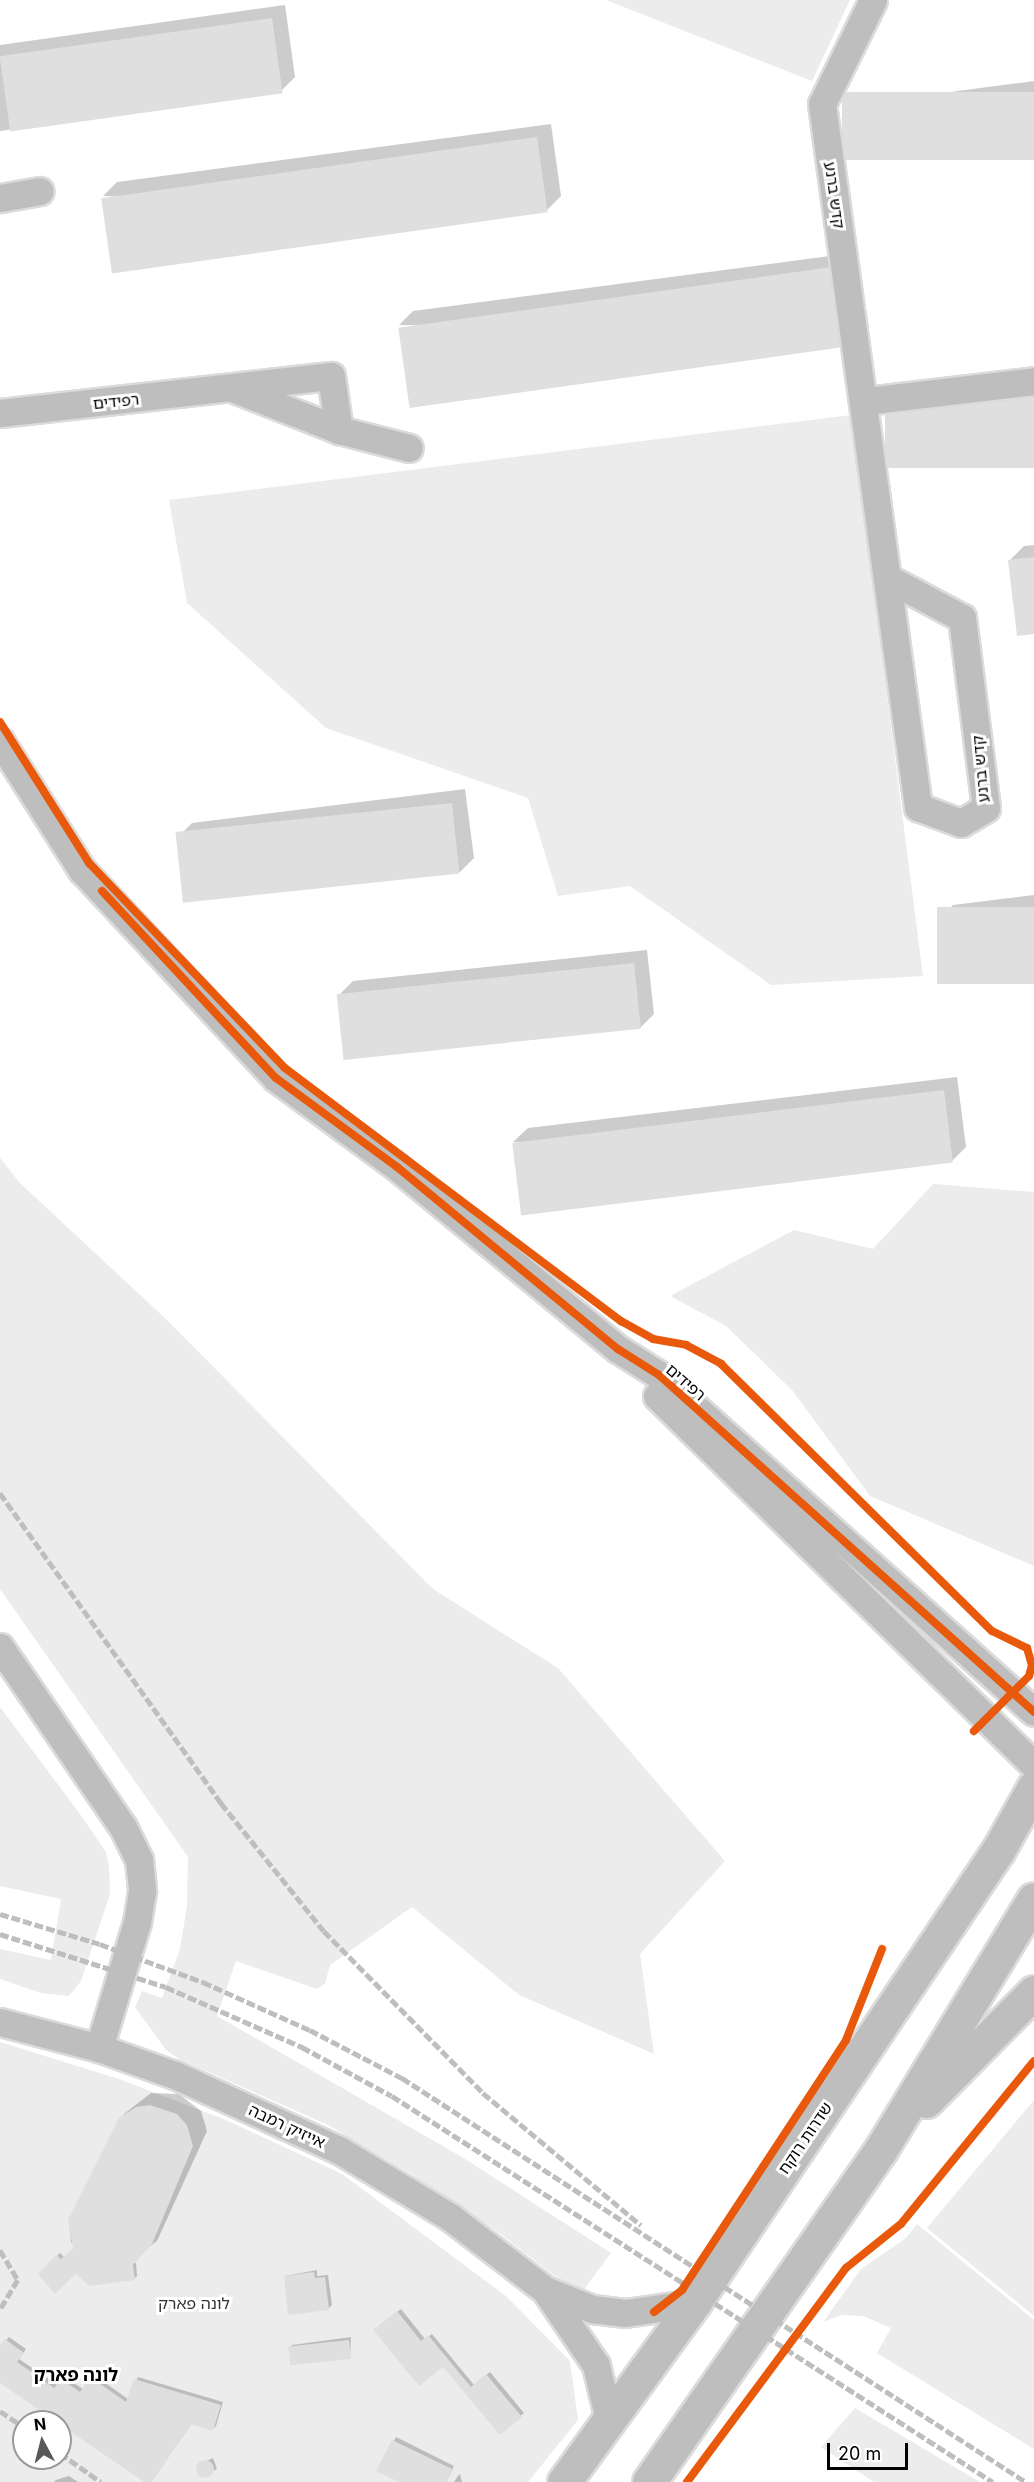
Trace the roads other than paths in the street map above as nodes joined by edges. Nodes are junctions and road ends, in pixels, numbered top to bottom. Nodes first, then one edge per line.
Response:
1 (873, 0) edge
2 (39, 190) dead end
3 (0, 198) edge
4 (1034, 381) edge
5 (232, 388) junction
6 (865, 401) junction
7 (0, 413) edge
8 (339, 430) junction
9 (409, 448) dead end
10 (887, 578) junction
11 (0, 741) edge
12 (618, 1349) junction
13 (0, 1647) edge
14 (1034, 1712) edge
15 (1034, 1765) edge
16 (1034, 1787) edge
17 (1034, 1899) edge
18 (1034, 1992) edge
19 (0, 2022) edge
20 (99, 2048) junction
21 (879, 2151) junction
22 (545, 2290) junction
23 (694, 2303) junction
24 (609, 2420) junction
25 (564, 2482) edge
26 (649, 2482) edge

1 - 6 street, קדש ברנע
2 - 3 street
4 - 6 street
5 - 7 street, רפידים
5 - 8 street, רפידים
5 - 8 street, רפידים
6 - 10 street, קדש ברנע
8 - 9 street, רפידים
10 - 10 street, קדש ברנע
11 - 12 street, רפידים
12 - 14 street, רפידים
12 - 15 street, רפידים
13 - 20 street
16 - 23 main road, שדרות רוקח
17 - 21 main road
18 - 21 main road
19 - 20 street, אייזיק רמבה
20 - 22 street, אייזיק רמבה
21 - 26 main road
22 - 23 street, אייזיק רמבה
22 - 24 street, אייזיק רמבה
23 - 24 main road, שדרות רוקח
24 - 25 main road, שדרות רוקח

